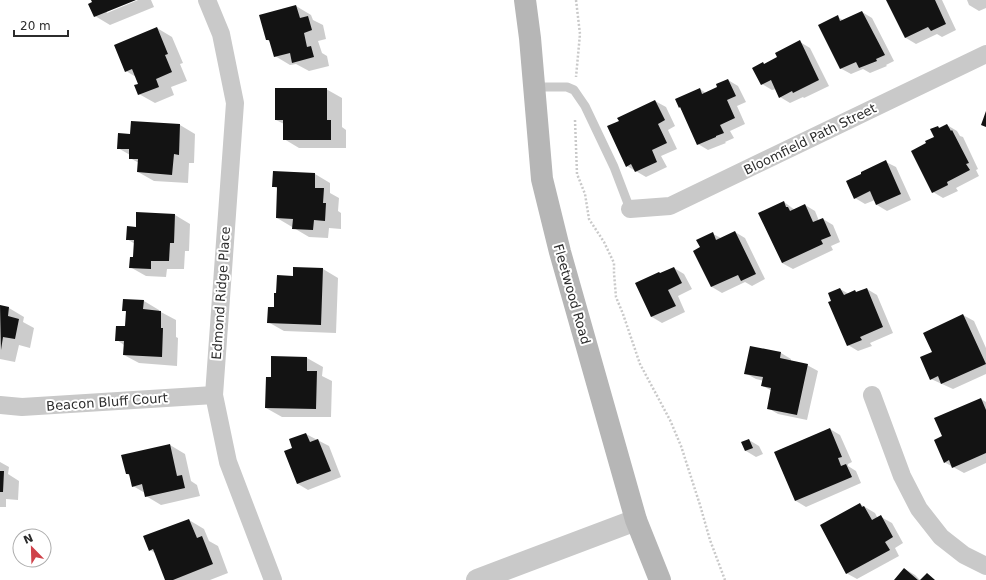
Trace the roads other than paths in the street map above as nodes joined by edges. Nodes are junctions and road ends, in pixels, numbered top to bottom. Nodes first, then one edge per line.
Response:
1 (207, 0) edge
2 (525, 0) edge
3 (986, 54) edge
4 (534, 88) junction
5 (630, 209) joint
6 (214, 394) junction
7 (872, 395) dead end
8 (0, 405) edge
9 (636, 520) junction
10 (986, 566) edge
11 (273, 580) edge
12 (476, 580) edge
13 (660, 580) edge

1 - 6 street, Edmond Ridge Place
2 - 4 main road, Fleetwood Road
3 - 5 street, Bloomfield Path Street
4 - 5 lane
4 - 9 main road, Fleetwood Road
6 - 8 street, Beacon Bluff Court
6 - 11 street, Edmond Ridge Place
7 - 10 street
9 - 12 street
9 - 13 main road, Fleetwood Road

